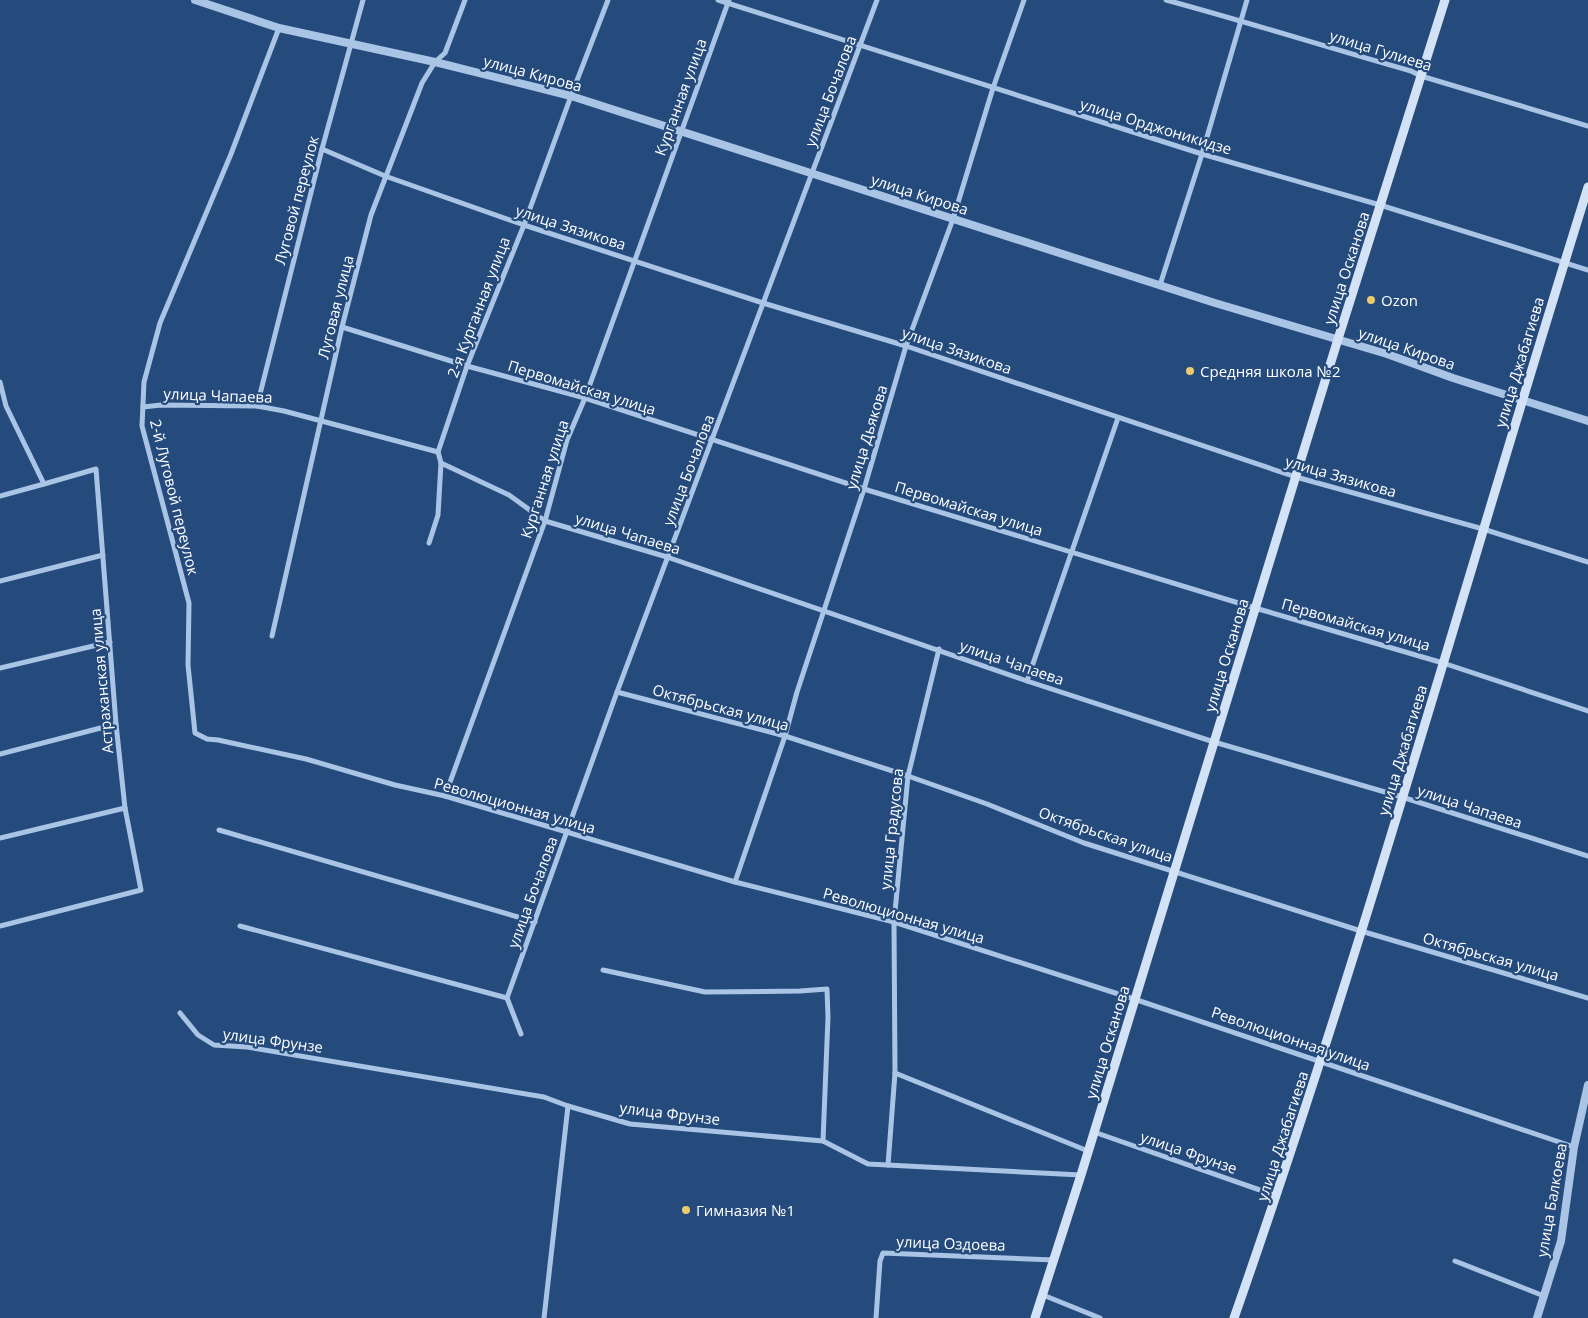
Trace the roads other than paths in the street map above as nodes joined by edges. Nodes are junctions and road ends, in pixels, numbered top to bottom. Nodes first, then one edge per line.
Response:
1 (195, 0) edge
2 (363, 0) edge
3 (465, 0) edge
4 (608, 0) edge
5 (718, 0) edge
6 (877, 0) edge
7 (1024, 0) edge
8 (1166, 0) edge
9 (1247, 0) edge
10 (1445, 0) edge
11 (728, 2) edge
12 (1241, 20) junction
13 (279, 28) junction
14 (351, 42) junction
15 (861, 46) junction
16 (435, 62) junction
17 (1421, 76) junction
18 (993, 88) junction
19 (570, 96) junction
20 (1588, 126) edge
21 (681, 132) junction
22 (322, 149) junction
23 (1202, 154) junction
24 (812, 174) junction
25 (385, 176) junction
26 (1588, 187) edge
27 (1380, 205) junction
28 (953, 219) junction
29 (524, 225) junction
30 (635, 261) junction
31 (1564, 262) junction
32 (1588, 270) edge
33 (1160, 285) junction
34 (764, 304) junction
35 (342, 327) junction
36 (1338, 339) junction
37 (906, 346) junction
38 (467, 366) junction
39 (0, 382) edge
40 (585, 398) junction
41 (1522, 399) junction
42 (258, 406) junction
43 (143, 407) junction
44 (1118, 418) junction
45 (322, 421) junction
46 (1588, 421) edge
47 (712, 440) junction
48 (438, 452) junction
49 (441, 463) junction
50 (1296, 476) junction
51 (44, 484) junction
52 (864, 489) junction
53 (0, 496) edge
54 (545, 521) junction
55 (1483, 529) junction
56 (429, 543) dead end
57 (1071, 552) junction
58 (103, 555) junction
59 (668, 557) junction
60 (1588, 562) edge
61 (0, 580) edge
62 (1255, 608) junction
63 (824, 611) junction
64 (272, 636) dead end
65 (110, 642) junction
66 (939, 650) junction
67 (1443, 663) junction
68 (0, 668) edge
69 (1027, 681) junction
70 (616, 692) junction
71 (1588, 711) edge
72 (116, 724) junction
73 (785, 736) junction
74 (218, 740) joint
75 (1214, 742) junction
76 (0, 754) edge
77 (908, 776) junction
78 (445, 796) junction
79 (1402, 797) junction
80 (125, 808) junction
81 (219, 830) dead end
82 (566, 832) junction
83 (0, 838) edge
84 (1588, 856) edge
85 (1174, 871) junction
86 (735, 882) junction
87 (534, 922) junction
88 (894, 922) junction
89 (0, 926) edge
90 (240, 926) dead end
91 (1362, 932) junction
92 (603, 970) dead end
93 (508, 998) junction
94 (1588, 998) edge
95 (1134, 999) junction
96 (180, 1013) dead end
97 (521, 1034) dead end
98 (1320, 1061) junction
99 (895, 1073) junction
100 (1588, 1085) edge
101 (568, 1106) junction
102 (1094, 1132) junction
103 (823, 1141) junction
104 (1574, 1147) junction
105 (1088, 1151) junction
106 (888, 1165) junction
107 (1081, 1175) junction
108 (1277, 1196) junction
109 (1054, 1260) junction
110 (1455, 1261) dead end
111 (1043, 1295) junction
112 (1544, 1296) junction
113 (544, 1318) edge
114 (876, 1318) edge
115 (1036, 1318) edge
116 (1100, 1318) edge
117 (1234, 1318) edge
118 (1537, 1318) edge

1 - 13 street, улица Кирова
2 - 14 street, Луговой переулок
3 - 16 street, Луговая улица
4 - 19 street, 2-я Курганная улица
5 - 11 street, улица Орджоникидзе
6 - 15 street, улица Бочалова
7 - 18 street, улица Дьякова
8 - 12 street, улица Гулиева
9 - 12 street
10 - 17 main road, улица Осканова
11 - 15 street, улица Орджоникидзе
11 - 21 street, Курганная улица
12 - 17 street, улица Гулиева
12 - 23 street
13 - 14 street, улица Кирова
13 - 43 street, 2-й Луговой переулок
14 - 16 street, улица Кирова
14 - 22 street, Луговой переулок
15 - 18 street, улица Орджоникидзе
15 - 24 street, улица Бочалова
16 - 19 street, улица Кирова
16 - 25 street, Луговая улица
17 - 20 street, улица Гулиева
17 - 27 main road, улица Осканова
18 - 23 street, улица Орджоникидзе
18 - 28 street, улица Дьякова
19 - 21 street, улица Кирова
19 - 29 street, 2-я Курганная улица
21 - 24 street, улица Кирова
21 - 30 street, Курганная улица
22 - 25 street, улица Зязикова
22 - 42 street, Луговой переулок
23 - 27 street, улица Орджоникидзе
23 - 33 street
24 - 28 street, улица Кирова
24 - 34 street, улица Бочалова
25 - 29 street, улица Зязикова
25 - 35 street, Луговая улица
26 - 31 main road, улица Джабагиева
27 - 31 street, улица Орджоникидзе
27 - 36 main road, улица Осканова
28 - 33 street, улица Кирова
28 - 37 street, улица Дьякова
29 - 30 street, улица Зязикова
29 - 38 street, 2-я Курганная улица
30 - 34 street, улица Зязикова
30 - 40 street, Курганная улица
31 - 32 street, улица Орджоникидзе
31 - 41 main road, улица Джабагиева
33 - 36 street, улица Кирова
34 - 37 street, улица Зязикова
34 - 47 street, улица Бочалова
35 - 38 street, Первомайская улица
35 - 45 street, Луговая улица
36 - 41 street, улица Кирова
36 - 50 main road, улица Осканова
37 - 44 street, улица Зязикова
37 - 52 street, улица Дьякова
38 - 40 street, Первомайская улица
38 - 48 street, 2-я Курганная улица
39 - 51 street
40 - 47 street, Первомайская улица
40 - 54 street, Курганная улица
41 - 46 street, улица Кирова
41 - 55 main road, улица Джабагиева
42 - 43 street, улица Чапаева
42 - 45 street, улица Чапаева
43 - 74 street, 2-й Луговой переулок
44 - 50 street, улица Зязикова
44 - 57 street
45 - 48 street, улица Чапаева
45 - 64 street, Луговая улица
47 - 52 street, Первомайская улица
47 - 59 street, улица Бочалова
48 - 49 street
49 - 54 street, улица Чапаева
49 - 56 street
50 - 55 street, улица Зязикова
50 - 62 main road, улица Осканова
51 - 53 street
51 - 58 street, Астраханская улица
52 - 57 street, Первомайская улица
52 - 63 street, улица Дьякова
54 - 59 street, улица Чапаева
54 - 78 street, Курганная улица
55 - 60 street, улица Зязикова
55 - 67 main road, улица Джабагиева
57 - 62 street, Первомайская улица
57 - 69 street
58 - 61 street
58 - 65 street, Астраханская улица
59 - 63 street, улица Чапаева
59 - 70 street, улица Бочалова
62 - 67 street, Первомайская улица
62 - 75 main road, улица Осканова
63 - 66 street, улица Чапаева
63 - 73 street, улица Дьякова
65 - 68 street
65 - 72 street, Астраханская улица
66 - 69 street, улица Чапаева
66 - 77 street, улица Градусова
67 - 71 street, Первомайская улица
67 - 79 main road, улица Джабагиева
69 - 75 street, улица Чапаева
70 - 73 street, Октябрьская улица
70 - 82 street, улица Бочалова
72 - 76 street
72 - 80 street, Астраханская улица
73 - 77 street, Октябрьская улица
73 - 86 street, улица Дьякова
74 - 78 street, Революционная улица
75 - 79 street, улица Чапаева
75 - 85 main road, улица Осканова
77 - 85 street, Октябрьская улица
77 - 88 street, улица Градусова
78 - 82 street, Революционная улица
79 - 84 street, улица Чапаева
79 - 91 main road, улица Джабагиева
80 - 83 street
80 - 89 street, Астраханская улица
81 - 87 street
82 - 86 street, Революционная улица
82 - 87 street, улица Бочалова
85 - 91 street, Октябрьская улица
85 - 95 main road, улица Осканова
86 - 88 street, Революционная улица
87 - 93 street, улица Бочалова
88 - 95 street, Революционная улица
88 - 99 street, улица Градусова
90 - 93 street
91 - 94 street, Октябрьская улица
91 - 98 main road, улица Джабагиева
92 - 103 street
93 - 97 street
95 - 98 street, Революционная улица
95 - 102 main road, улица Осканова
96 - 101 street, улица Фрунзе
98 - 104 street, Революционная улица
98 - 108 main road, улица Джабагиева
99 - 105 street
99 - 106 street, улица Градусова
100 - 104 street, улица Балкоева
101 - 103 street, улица Фрунзе
101 - 113 street
102 - 105 main road, улица Осканова
102 - 108 street, улица Фрунзе
103 - 106 street, улица Фрунзе
104 - 112 street, улица Балкоева
105 - 107 main road, улица Осканова
106 - 107 street, улица Фрунзе
107 - 109 main road, улица Осканова
108 - 117 main road, улица Джабагиева
109 - 111 main road, улица Осканова
109 - 114 street, улица Оздоева
110 - 112 street
111 - 115 main road, улица Осканова
111 - 116 street
112 - 118 street, улица Балкоева

